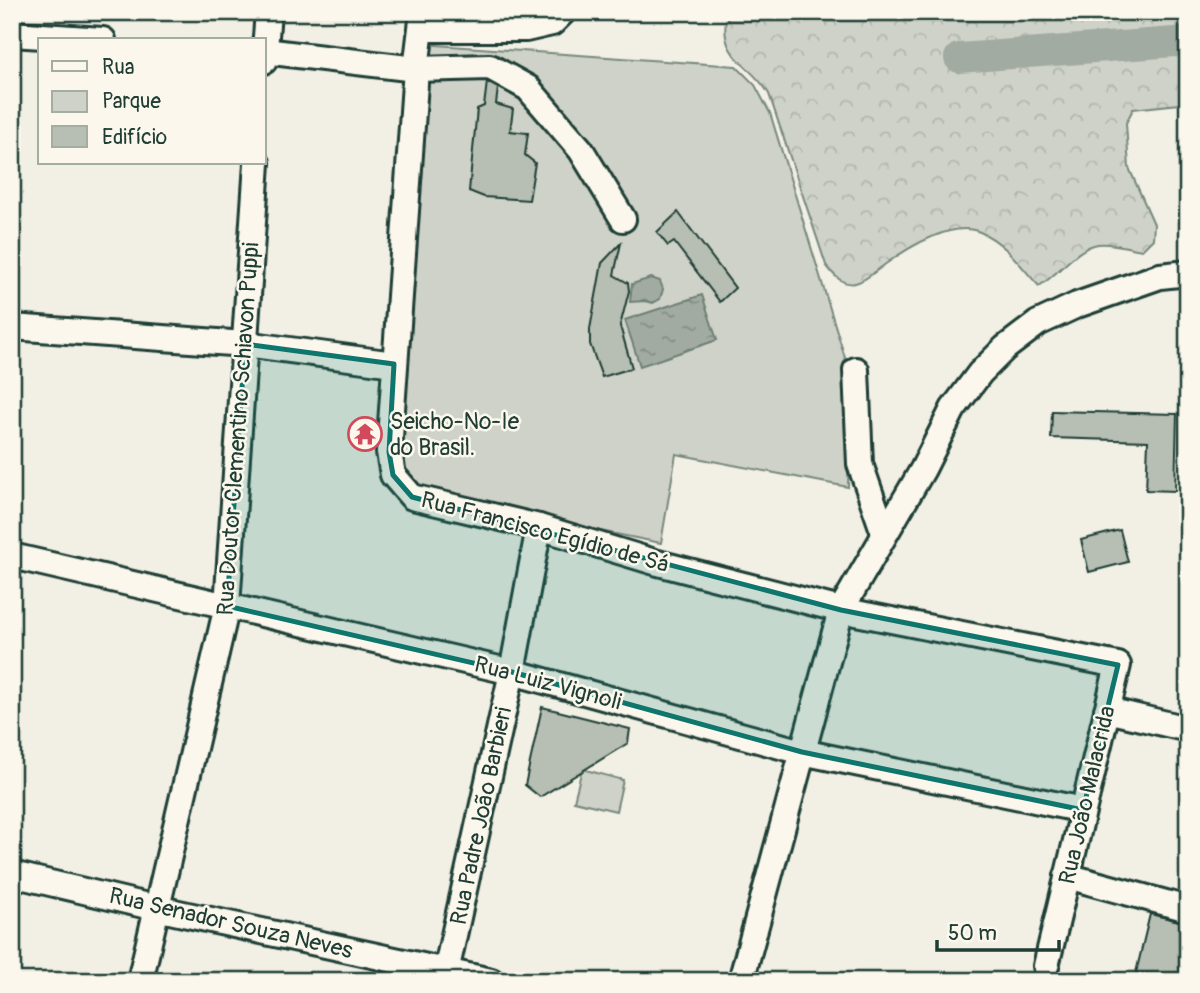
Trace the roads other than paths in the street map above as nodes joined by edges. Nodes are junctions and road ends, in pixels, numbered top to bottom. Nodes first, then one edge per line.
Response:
1 (268, 12) edge
2 (563, 12) edge
3 (423, 21) edge
4 (12, 34) edge
5 (73, 38) edge
6 (266, 38) edge
7 (266, 51) edge
8 (416, 69) junction
9 (257, 164) edge
10 (623, 219) dead end
11 (1188, 273) edge
12 (12, 327) edge
13 (245, 344) junction
14 (394, 364) junction
15 (856, 370) dead end
16 (539, 527) junction
17 (884, 533) junction
18 (12, 556) edge
19 (228, 606) junction
20 (841, 610) junction
21 (1118, 665) joint
22 (512, 672) junction
23 (1107, 710) junction
24 (1188, 729) edge
25 (802, 752) junction
26 (1083, 810) junction
27 (12, 873) edge
28 (1067, 876) junction
29 (156, 908) junction
30 (1188, 909) edge
31 (1046, 966) dead end
32 (445, 976) edge
33 (140, 981) edge
34 (491, 981) edge
35 (741, 981) edge

1 - 6 street
2 - 3 street
3 - 8 street, Rua Francisco Egídio de Sá
4 - 5 street
7 - 8 street
8 - 10 street
8 - 14 street, Rua Francisco Egídio de Sá
9 - 13 street, Rua Doutor Clementino Schiavon Puppi
11 - 17 street
12 - 13 street
13 - 14 street
13 - 19 street, Rua Doutor Clementino Schiavon Puppi
14 - 16 street, Rua Francisco Egídio de Sá
15 - 17 street
16 - 20 street, Rua Francisco Egídio de Sá
16 - 22 street, Rua Padre João Barbieri
17 - 20 street
18 - 19 street, Rua Luiz Vignoli
19 - 22 street, Rua Luiz Vignoli
19 - 29 street, Rua Doutor Clementino Schiavon Puppi
20 - 21 street, Rua Francisco Egídio de Sá
20 - 25 street
21 - 23 street, Rua João Malacrida
22 - 25 street, Rua Luiz Vignoli
22 - 32 street, Rua Padre João Barbieri
23 - 24 street
23 - 26 street, Rua João Malacrida
25 - 26 street, Rua Luiz Vignoli
25 - 35 street
26 - 28 street, Rua João Malacrida
27 - 29 street, Rua Senador Souza Neves
28 - 30 street
28 - 31 street, Rua João Malacrida
29 - 32 street, Rua Senador Souza Neves
29 - 33 street, Rua Doutor Clementino Schiavon Puppi
32 - 34 street, Rua Senador Souza Neves

